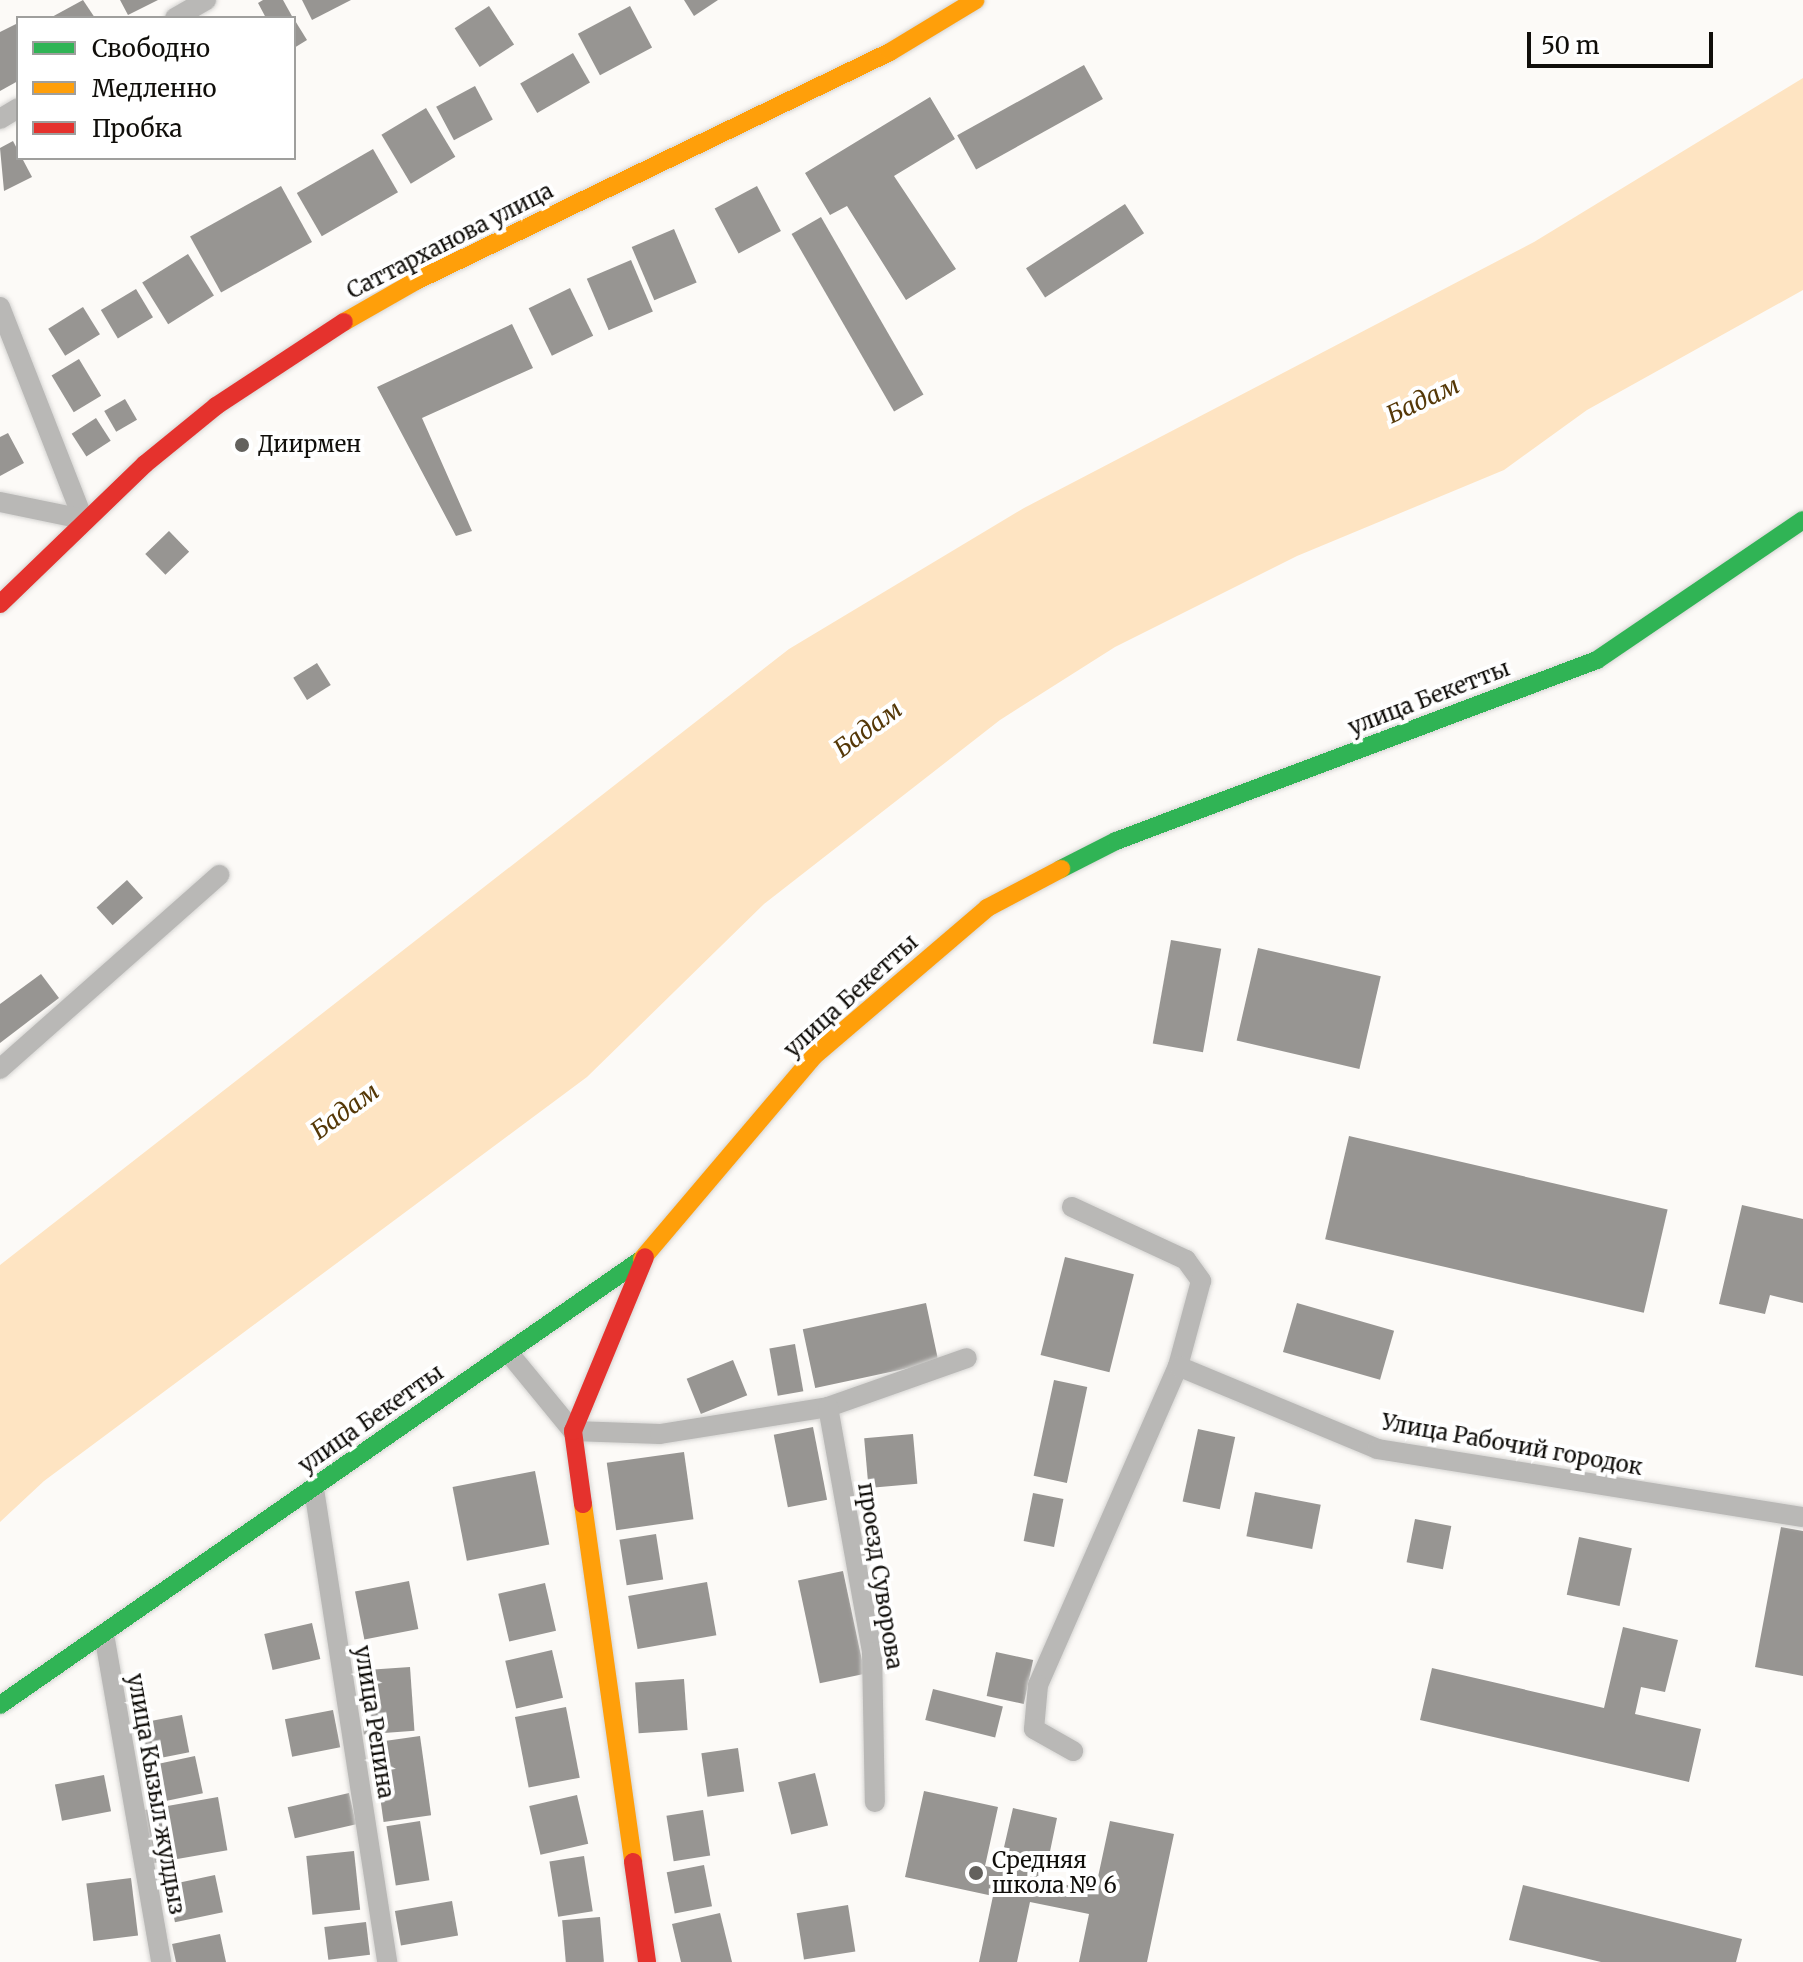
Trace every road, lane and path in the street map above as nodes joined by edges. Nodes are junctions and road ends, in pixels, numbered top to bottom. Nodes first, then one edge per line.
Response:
1 (206, 0) edge
2 (976, 0) edge
3 (178, 16) edge
4 (0, 307) edge
5 (0, 502) edge
6 (83, 519) junction
7 (1803, 520) edge
8 (0, 604) edge
9 (219, 875) dead end
10 (0, 1069) edge
11 (1072, 1207) dead end
12 (646, 1256) junction
13 (508, 1352) junction
14 (967, 1358) dead end
15 (1178, 1366) junction
16 (828, 1407) junction
17 (573, 1431) junction
18 (314, 1489) junction
19 (1803, 1517) edge
20 (104, 1634) junction
21 (0, 1705) edge
22 (1073, 1751) dead end
23 (875, 1802) dead end
24 (161, 1962) edge
25 (387, 1962) edge
26 (647, 1962) edge

1 - 3 street
2 - 6 street, Саттарханова улица
4 - 6 street
5 - 6 street
6 - 8 street, Саттарханова улица
7 - 12 street, улица Бекетты
9 - 10 street
11 - 15 street
12 - 13 street, улица Бекетты
12 - 17 street
13 - 17 street
13 - 18 street, улица Бекетты
14 - 16 street
15 - 19 street, Улица Рабочий городок
15 - 22 street
16 - 17 street
16 - 23 street, проезд Суворова
17 - 26 street
18 - 20 street, улица Бекетты
18 - 25 street, улица Репина
20 - 21 street, улица Бекетты
20 - 24 street, улица Кызыл жулдыз

